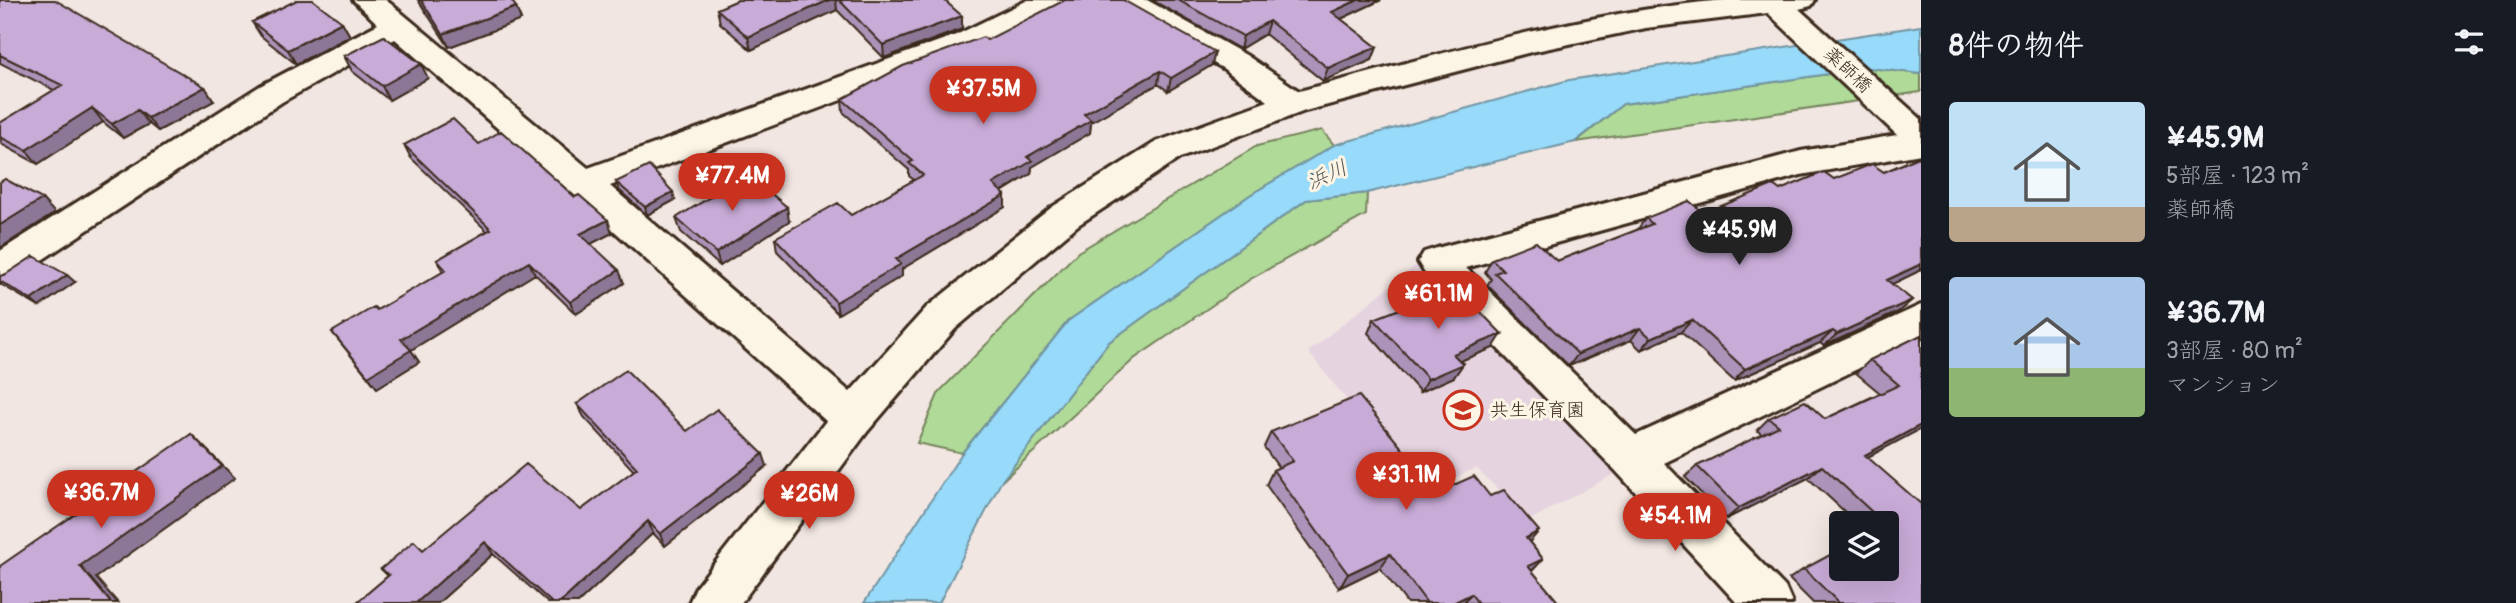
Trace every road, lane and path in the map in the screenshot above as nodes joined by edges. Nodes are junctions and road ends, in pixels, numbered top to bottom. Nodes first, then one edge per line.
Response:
1 (368, 0) edge
2 (1052, 0) edge
3 (1125, 0) edge
4 (1782, 1) edge
5 (397, 26) junction
6 (1294, 103) junction
7 (1921, 140) edge
8 (583, 183) junction
9 (0, 269) edge
10 (1921, 320) edge
11 (852, 419) junction
12 (1631, 458) junction
13 (713, 603) edge
14 (1768, 603) edge

1 - 5 street
2 - 8 street
3 - 6 street
4 - 6 street
4 - 7 street, 薬師橋
5 - 8 street
5 - 9 street
6 - 11 street
7 - 12 street
8 - 11 street
10 - 12 street
11 - 13 street
12 - 14 street

